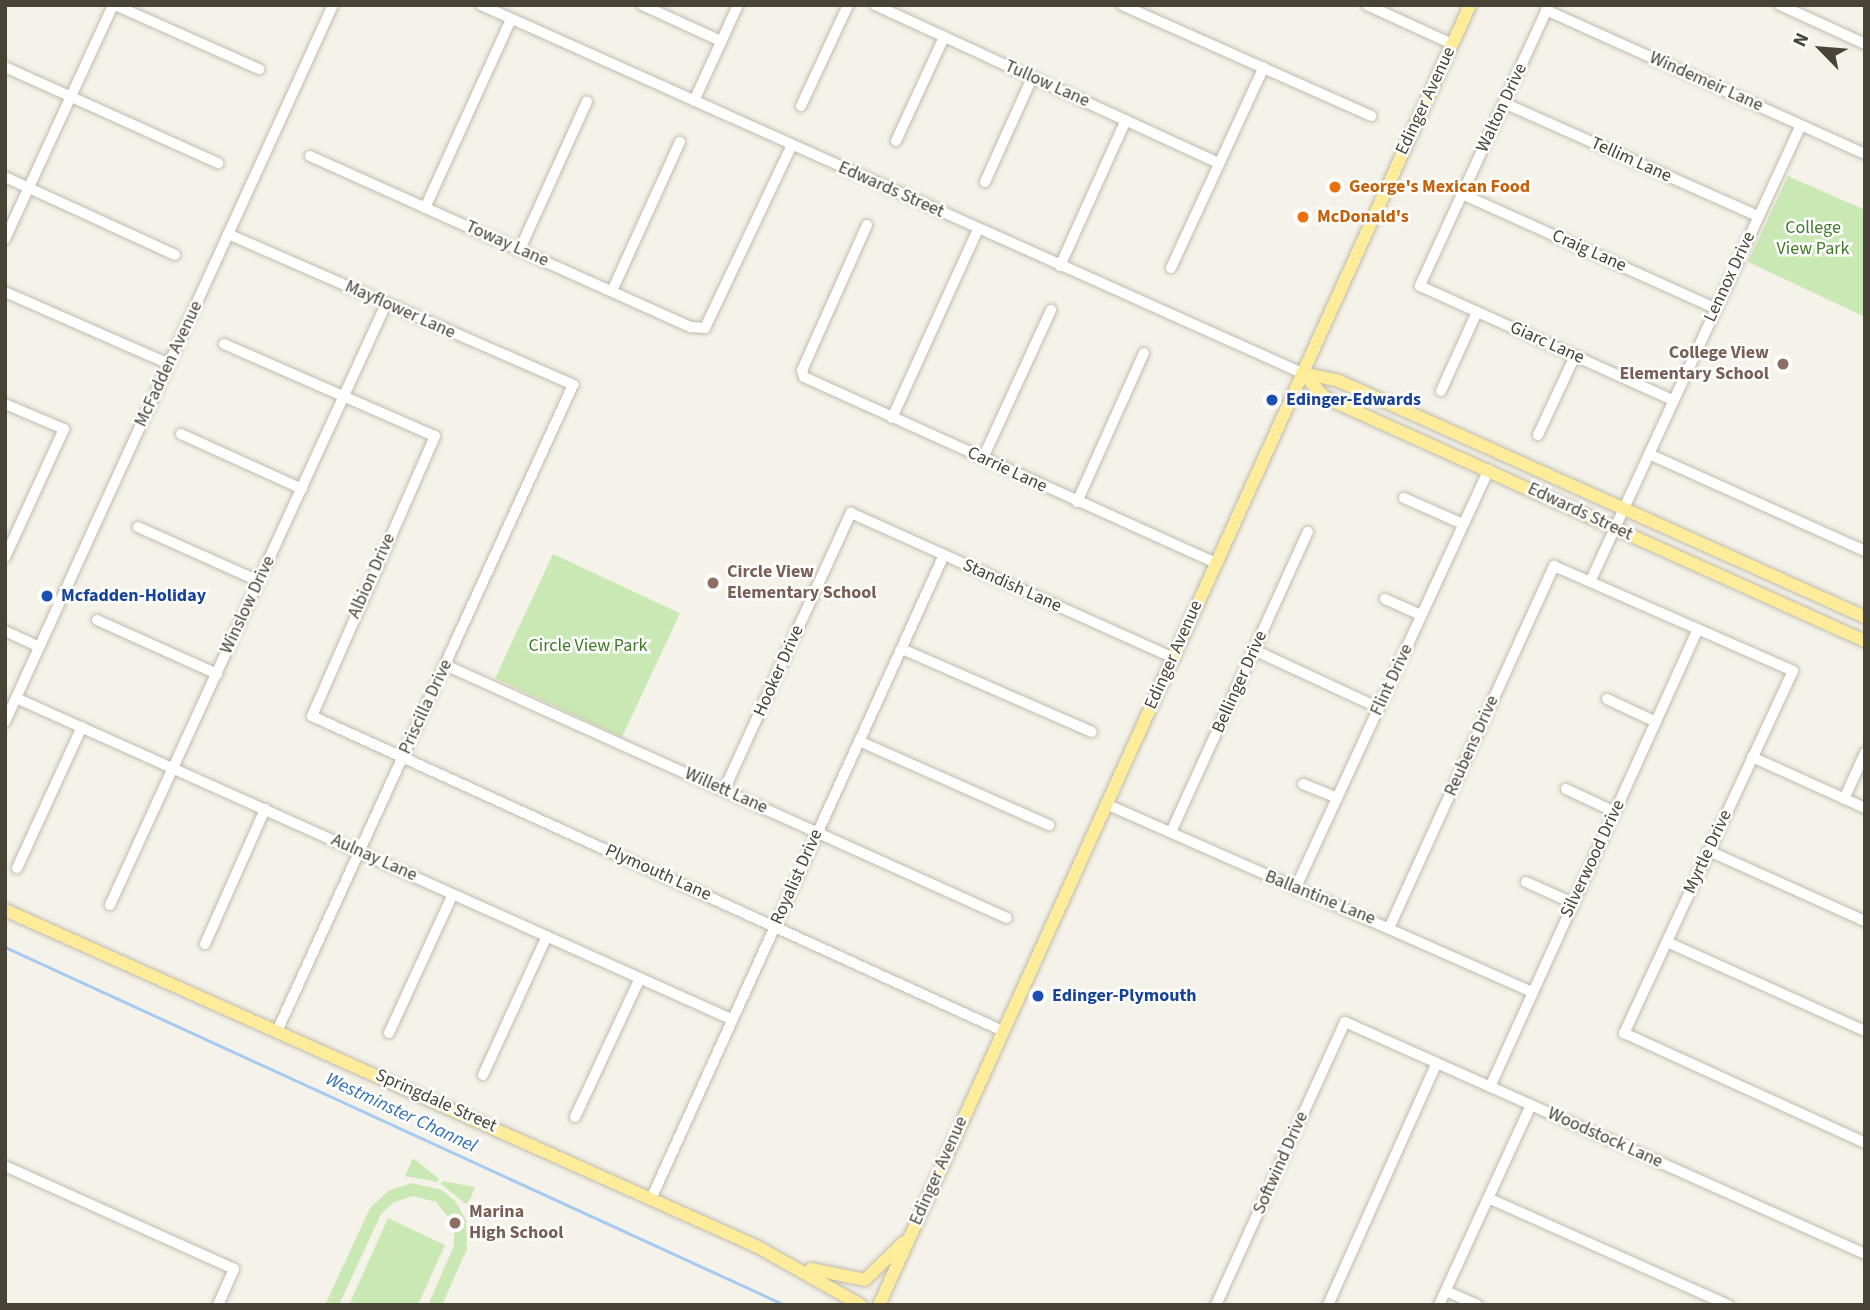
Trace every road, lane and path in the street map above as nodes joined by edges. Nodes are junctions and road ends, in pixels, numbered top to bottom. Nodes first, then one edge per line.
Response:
1 (114, 5) edge
2 (332, 5) edge
3 (481, 5) edge
4 (642, 5) edge
5 (738, 5) edge
6 (848, 5) edge
7 (875, 5) edge
8 (1122, 5) edge
9 (1367, 5) edge
10 (1470, 5) edge
11 (1780, 5) edge
12 (1547, 8) edge
13 (510, 19) junction
14 (944, 37) junction
15 (721, 41) junction
16 (1452, 44) junction
17 (1865, 44) edge
18 (5, 66) edge
19 (1264, 67) junction
20 (259, 69) dead end
21 (1032, 78) junction
22 (71, 97) junction
23 (587, 101) dead end
24 (694, 101) junction
25 (1504, 103) junction
26 (801, 106) dead end
27 (1371, 116) dead end
28 (1126, 120) junction
29 (1801, 125) junction
30 (896, 141) dead end
31 (680, 142) dead end
32 (792, 145) junction
33 (1865, 154) edge
34 (310, 156) dead end
35 (218, 163) dead end
36 (1219, 163) junction
37 (5, 177) edge
38 (985, 182) dead end
39 (29, 188) junction
40 (1462, 194) junction
41 (425, 208) junction
42 (1758, 216) junction
43 (867, 225) dead end
44 (978, 229) junction
45 (228, 234) junction
46 (5, 239) edge
47 (520, 249) junction
48 (175, 254) dead end
49 (1059, 266) junction
50 (1171, 268) dead end
51 (1420, 286) joint
52 (612, 291) junction
53 (5, 292) edge
54 (386, 304) junction
55 (1715, 308) junction
56 (1051, 310) dead end
57 (1478, 312) junction
58 (224, 344) dead end
59 (1144, 353) dead end
60 (1575, 356) junction
61 (169, 364) junction
62 (1302, 373) junction
63 (573, 385) joint
64 (1441, 391) dead end
65 (344, 396) junction
66 (1673, 400) junction
67 (5, 404) edge
68 (892, 418) junction
69 (181, 434) dead end
70 (1538, 435) dead end
71 (1649, 454) junction
72 (983, 458) junction
73 (1489, 470) junction
74 (302, 489) junction
75 (1404, 498) dead end
76 (1077, 502) junction
77 (1624, 509) junction
78 (851, 513) joint
79 (1463, 524) junction
80 (138, 527) dead end
81 (1615, 528) junction
82 (1308, 532) dead end
83 (1865, 551) edge
84 (944, 555) junction
85 (5, 557) edge
86 (1216, 563) junction
87 (259, 581) junction
88 (1590, 582) junction
89 (1385, 599) dead end
90 (1421, 615) junction
91 (1865, 617) edge
92 (97, 620) dead end
93 (5, 631) edge
94 (1697, 631) junction
95 (1865, 641) edge
96 (40, 647) junction
97 (902, 649) junction
98 (1254, 650) junction
99 (1173, 658) junction
100 (445, 665) junction
101 (216, 674) junction
102 (16, 698) junction
103 (1607, 699) dead end
104 (1379, 708) junction
105 (312, 716) joint
106 (5, 722) edge
107 (1656, 722) junction
108 (82, 727) junction
109 (1092, 732) dead end
110 (859, 741) junction
111 (1865, 753) edge
112 (403, 757) junction
113 (1752, 757) junction
114 (173, 768) junction
115 (1303, 784) dead end
116 (1566, 789) dead end
117 (724, 790) junction
118 (1336, 798) junction
119 (1844, 799) junction
120 (1106, 804) junction
121 (1865, 808) edge
122 (265, 809) junction
123 (1615, 812) junction
124 (1049, 825) dead end
125 (817, 832) junction
126 (1171, 832) junction
127 (1709, 850) junction
128 (359, 852) junction
129 (17, 868) dead end
130 (1525, 882) dead end
131 (1295, 889) junction
132 (453, 894) junction
133 (5, 902) edge
134 (1573, 903) junction
135 (110, 905) dead end
136 (5, 910) edge
137 (23, 918) junction
138 (1007, 918) dead end
139 (1865, 921) edge
140 (774, 926) junction
141 (1390, 926) junction
142 (547, 936) junction
143 (1667, 942) junction
144 (205, 944) dead end
145 (640, 978) junction
146 (1533, 992) junction
147 (731, 1018) junction
148 (1345, 1022) joint
149 (278, 1029) junction
150 (1003, 1031) junction
151 (1865, 1031) edge
152 (389, 1033) dead end
153 (1437, 1063) junction
154 (483, 1075) dead end
155 (1490, 1087) junction
156 (1531, 1105) junction
157 (575, 1117) dead end
158 (1865, 1143) edge
159 (5, 1166) edge
160 (1488, 1198) junction
161 (651, 1199) junction
162 (909, 1237) junction
163 (1865, 1254) edge
164 (796, 1266) junction
165 (1446, 1291) junction
166 (218, 1305) edge
167 (861, 1305) edge
168 (879, 1305) edge
169 (1216, 1305) edge
170 (1328, 1305) edge
171 (1440, 1305) edge
172 (1477, 1305) edge
173 (1728, 1305) edge

1 - 20 street
1 - 22 street
2 - 45 street, McFadden Avenue
3 - 13 street, Edwards Street
4 - 15 street
5 - 15 street
6 - 26 street
7 - 14 street, Tullow Lane
8 - 19 street
9 - 16 street
10 - 16 main road, Edinger Avenue
11 - 17 street
12 - 25 street, Walton Drive
12 - 29 street, Windemeir Lane
13 - 24 street, Edwards Street
13 - 41 street
14 - 21 street, Tullow Lane
14 - 30 street
15 - 24 street
16 - 62 main road, Edinger Avenue
18 - 22 street
19 - 27 street
19 - 36 street
21 - 28 street, Tullow Lane
21 - 38 street
22 - 35 street
22 - 39 street
23 - 47 street
24 - 32 street, Edwards Street
25 - 40 street, Walton Drive
25 - 42 street, Tellim Lane
28 - 36 street, Tullow Lane
28 - 49 street
29 - 33 street, Windemeir Lane
29 - 42 street, Lennox Drive
31 - 52 street
32 - 44 street, Edwards Street
32 - 52 street, Toway Lane
34 - 41 street, Toway Lane
36 - 50 street
37 - 39 street
39 - 46 street
39 - 48 street
40 - 51 street, Walton Drive
40 - 55 street, Craig Lane
41 - 47 street, Toway Lane
42 - 55 street, Lennox Drive
43 - 68 street, Carrie Lane
44 - 49 street, Edwards Street
44 - 68 street
45 - 54 street, Mayflower Lane
45 - 61 street, McFadden Avenue
47 - 52 street, Toway Lane
49 - 62 street, Edwards Street
51 - 57 street, Giarc Lane
53 - 61 street
54 - 63 street, Mayflower Lane
54 - 65 street, Winslow Drive
55 - 66 street, Lennox Drive
56 - 72 street
57 - 60 street, Giarc Lane
57 - 64 street
58 - 65 street
59 - 76 street
60 - 66 street, Giarc Lane
60 - 70 street
61 - 96 street, McFadden Avenue
62 - 73 main road, Edwards Street
62 - 77 main road, Edwards Street
62 - 86 main road, Edinger Avenue
63 - 100 street, Priscilla Drive
65 - 74 street, Winslow Drive
65 - 105 street, Albion Drive
66 - 71 street, Lennox Drive
67 - 85 street
68 - 72 street, Carrie Lane
69 - 74 street
71 - 77 street, Lennox Drive
71 - 83 street
72 - 76 street, Carrie Lane
73 - 79 street, Flint Drive
73 - 81 main road, Edwards Street
74 - 87 street, Winslow Drive
75 - 79 street
76 - 86 street, Carrie Lane
77 - 81 street, Lennox Drive
77 - 91 main road, Edwards Street
78 - 84 street, Standish Lane
78 - 117 street, Hooker Drive
79 - 90 street, Flint Drive
80 - 87 street
81 - 88 street, Lennox Drive
81 - 95 main road, Edwards Street
82 - 98 street, Bellinger Drive
84 - 97 street, Royalist Drive
84 - 99 street, Standish Lane
86 - 99 main road, Edinger Avenue
87 - 101 street, Winslow Drive
88 - 94 street
88 - 141 street, Reubens Drive
89 - 90 street
90 - 104 street, Flint Drive
92 - 101 street
93 - 96 street
94 - 107 street, Silverwood Drive
94 - 113 street, Myrtle Drive
96 - 102 street, McFadden Avenue
97 - 109 street
97 - 110 street, Royalist Drive
98 - 104 street
98 - 126 street, Bellinger Drive
99 - 120 main road, Edinger Avenue
100 - 112 street, Priscilla Drive
100 - 117 street, Willett Lane
101 - 114 street, Winslow Drive
102 - 106 street, McFadden Avenue
102 - 108 street, Aulnay Lane
103 - 107 street
104 - 118 street, Flint Drive
105 - 112 street, Plymouth Lane
107 - 123 street, Silverwood Drive
108 - 114 street, Aulnay Lane
108 - 129 street
110 - 124 street
110 - 125 street, Royalist Drive
111 - 119 street
112 - 128 street, Priscilla Drive
112 - 140 street, Plymouth Lane
113 - 119 street
113 - 127 street, Myrtle Drive
114 - 122 street, Aulnay Lane
114 - 135 street, Winslow Drive
115 - 118 street
116 - 123 street
117 - 125 street, Willett Lane
118 - 131 street, Flint Drive
119 - 121 street
120 - 126 street, Ballantine Lane
120 - 150 main road, Edinger Avenue
122 - 128 street, Aulnay Lane
122 - 144 street
123 - 134 street, Silverwood Drive
125 - 138 street, Willett Lane
125 - 140 street, Royalist Drive
126 - 131 street, Ballantine Lane
127 - 139 street
127 - 143 street, Myrtle Drive
128 - 132 street, Aulnay Lane
128 - 149 street, Priscilla Drive
130 - 134 street
131 - 141 street, Ballantine Lane
132 - 142 street, Aulnay Lane
132 - 152 street
133 - 137 main road
134 - 146 street, Silverwood Drive
136 - 137 main road, Springdale Street
137 - 149 main road, Springdale Street
140 - 147 street, Royalist Drive
140 - 150 street, Plymouth Lane
141 - 146 street, Ballantine Lane
142 - 145 street, Aulnay Lane
142 - 154 street
143 - 151 street
143 - 158 street, Myrtle Drive
145 - 147 street, Aulnay Lane
145 - 157 street
146 - 155 street, Silverwood Drive
147 - 161 street, Royalist Drive
148 - 153 street, Woodstock Lane
148 - 169 street, Softwind Drive
149 - 161 main road, Springdale Street
150 - 162 main road, Edinger Avenue
153 - 155 street, Woodstock Lane
153 - 170 street
155 - 156 street, Woodstock Lane
156 - 160 street
156 - 163 street, Woodstock Lane
159 - 166 street
160 - 165 street
160 - 173 street
161 - 164 main road, Springdale Street
162 - 164 main road
162 - 168 main road, Edinger Avenue
164 - 167 main road, Springdale Street
165 - 171 street
165 - 172 street

